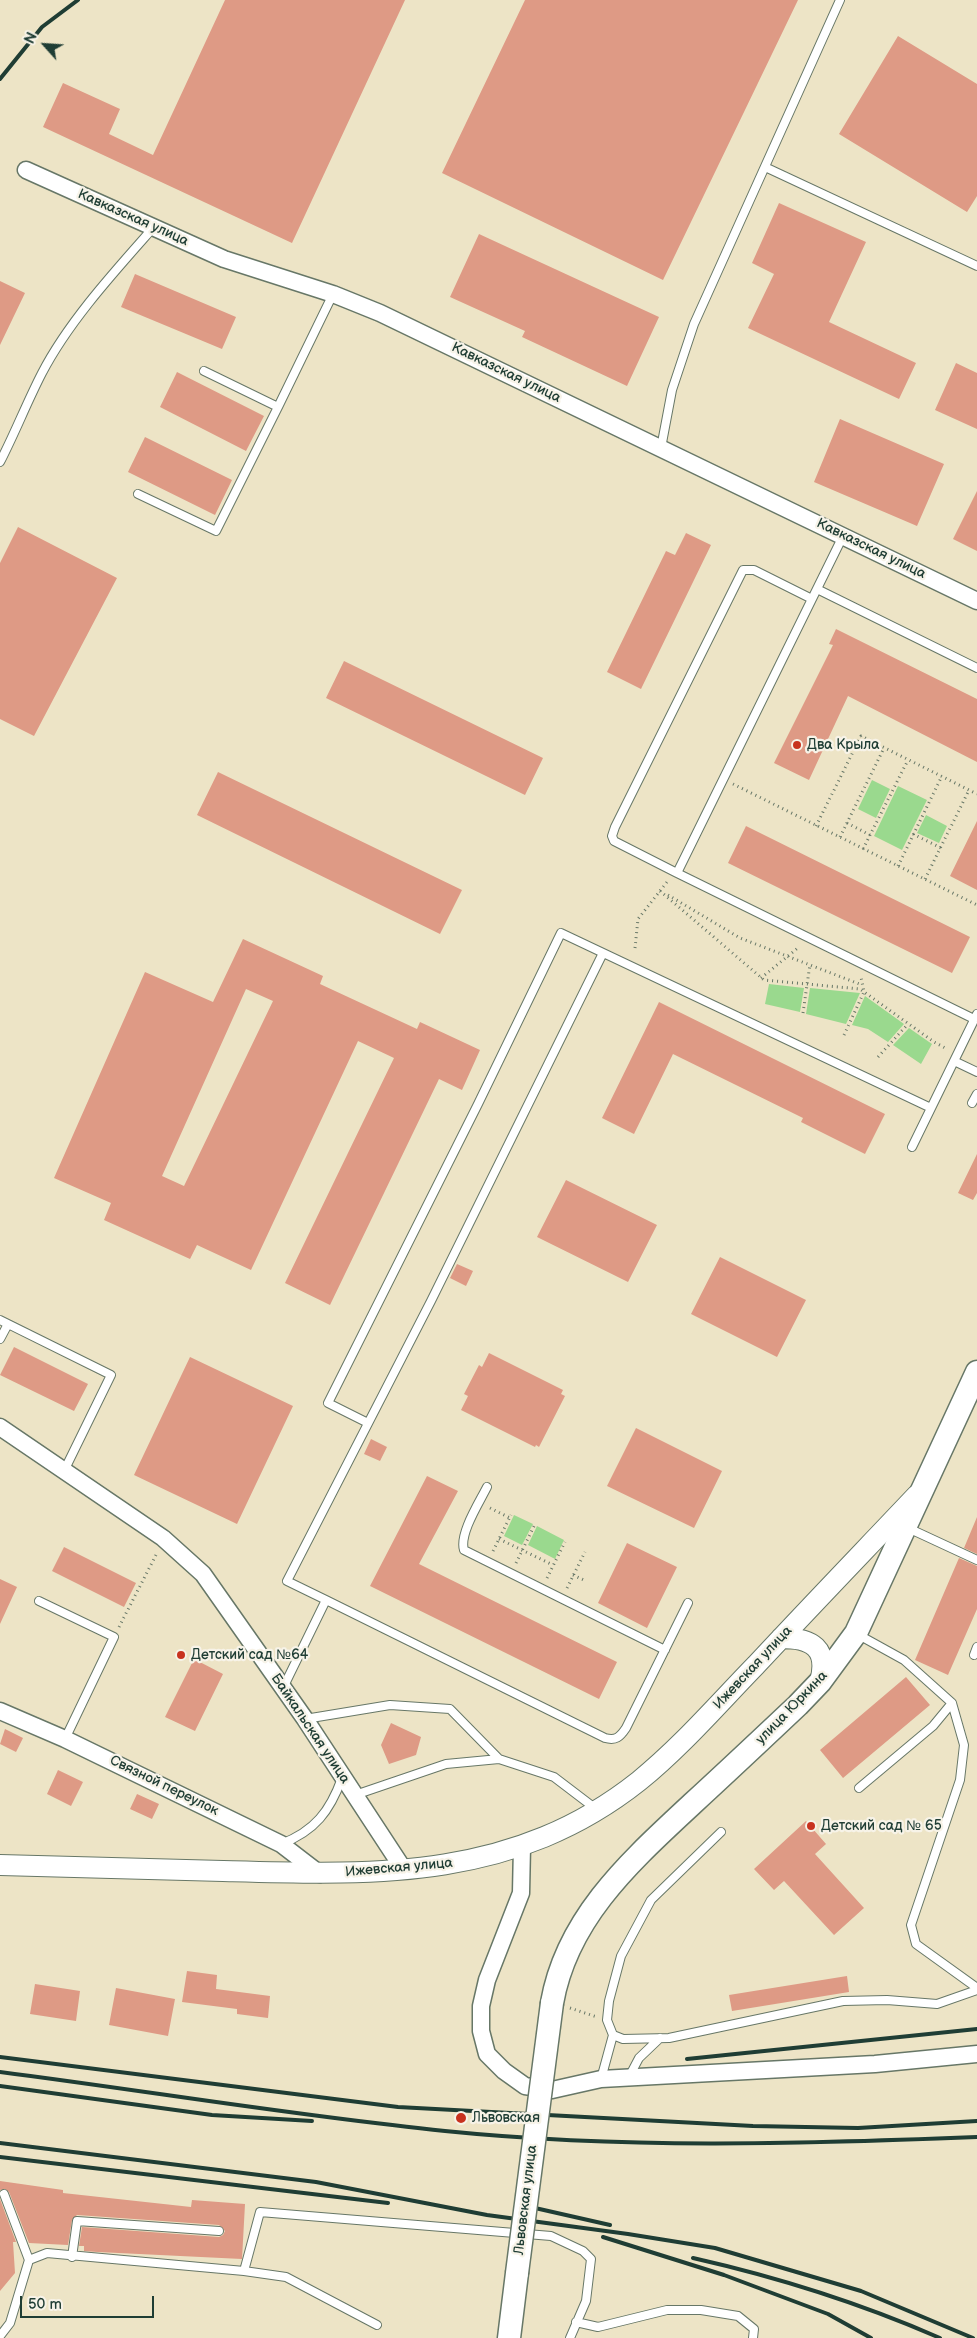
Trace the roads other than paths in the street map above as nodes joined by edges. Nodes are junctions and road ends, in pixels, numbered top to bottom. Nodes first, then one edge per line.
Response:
1 (840, 0) edge
2 (765, 167) junction
3 (26, 170) dead end
4 (153, 228) junction
5 (977, 266) edge
6 (333, 294) junction
7 (204, 371) dead end
8 (278, 407) junction
9 (662, 448) junction
10 (0, 462) edge
11 (138, 494) dead end
12 (843, 536) junction
13 (817, 589) junction
14 (812, 599) junction
15 (977, 600) edge
16 (977, 668) edge
17 (676, 872) junction
18 (603, 953) junction
19 (976, 1017) edge
20 (956, 1057) junction
21 (977, 1072) edge
22 (977, 1094) edge
23 (972, 1103) dead end
24 (931, 1108) junction
25 (912, 1146) dead end
26 (0, 1320) edge
27 (8, 1324) junction
28 (0, 1339) edge
29 (977, 1372) edge
30 (368, 1423) junction
31 (0, 1427) edge
32 (64, 1471) junction
33 (924, 1487) junction
34 (487, 1488) dead end
35 (906, 1527) junction
36 (977, 1560) edge
37 (326, 1600) junction
38 (39, 1602) dead end
39 (688, 1603) dead end
40 (856, 1633) junction
41 (781, 1638) junction
42 (665, 1650) junction
43 (820, 1682) junction
44 (283, 1688) junction
45 (952, 1703) junction
46 (0, 1711) edge
47 (305, 1719) junction
48 (65, 1738) junction
49 (499, 1759) junction
50 (343, 1776) junction
51 (859, 1788) dead end
52 (355, 1795) junction
53 (596, 1809) junction
54 (721, 1832) dead end
55 (281, 1844) junction
56 (522, 1846) junction
57 (0, 1865) edge
58 (404, 1870) junction
59 (320, 1874) junction
60 (977, 1989) edge
61 (552, 2003) joint
62 (613, 2035) junction
63 (660, 2038) junction
64 (977, 2054) edge
65 (629, 2077) junction
66 (601, 2079) junction
67 (4, 2194) dead end
68 (219, 2232) dead end
69 (72, 2257) junction
70 (29, 2260) junction
71 (244, 2271) junction
72 (576, 2322) junction
73 (377, 2325) dead end
74 (0, 2336) edge
75 (508, 2338) edge
76 (570, 2338) edge
77 (753, 2338) edge

1 - 2 lane
2 - 5 lane
2 - 9 lane
3 - 4 street, Кавказская улица
4 - 6 street, Кавказская улица
4 - 10 lane
6 - 8 lane
6 - 9 street, Кавказская улица
7 - 8 lane
8 - 11 lane
9 - 12 street, Кавказская улица
12 - 13 lane
12 - 15 street, Кавказская улица
13 - 14 lane
13 - 16 lane
14 - 17 lane
14 - 17 lane
17 - 19 lane
18 - 24 lane
18 - 30 lane
18 - 30 lane
19 - 20 lane
20 - 21 lane
20 - 24 lane
22 - 23 lane
24 - 25 lane
26 - 27 lane
27 - 28 lane
27 - 32 lane
29 - 33 main road, улица Юркина
30 - 37 lane
31 - 32 street, Байкальская улица
32 - 44 street, Байкальская улица
33 - 35 main road, улица Юркина
33 - 41 street, Ижевская улица
34 - 42 lane
35 - 36 lane
35 - 40 main road, улица Юркина
37 - 42 lane
37 - 44 lane
38 - 48 lane
39 - 42 lane
40 - 43 main road, улица Юркина
40 - 45 lane
41 - 43 street
41 - 53 street, Ижевская улица
43 - 61 main road, улица Юркина
44 - 47 street, Байкальская улица
45 - 51 lane
45 - 60 lane
46 - 48 street, Связной переулок
47 - 49 lane
47 - 50 street, Байкальская улица
48 - 55 street, Связной переулок
49 - 52 lane
49 - 53 lane
50 - 52 street, Байкальская улица
50 - 55 lane
52 - 58 street, Байкальская улица
53 - 56 street, Ижевская улица
54 - 62 lane
55 - 59 street, Связной переулок
56 - 58 street, Ижевская улица
56 - 66 street
57 - 59 street, Ижевская улица
58 - 59 street, Ижевская улица
60 - 63 lane
61 - 75 main road, Львовская улица, bridge
62 - 63 lane
62 - 66 lane
63 - 65 lane
64 - 65 street
65 - 66 street
67 - 70 lane
68 - 69 lane
69 - 70 lane
69 - 71 lane
70 - 74 lane
71 - 72 lane
71 - 73 lane
72 - 76 lane
72 - 77 lane

